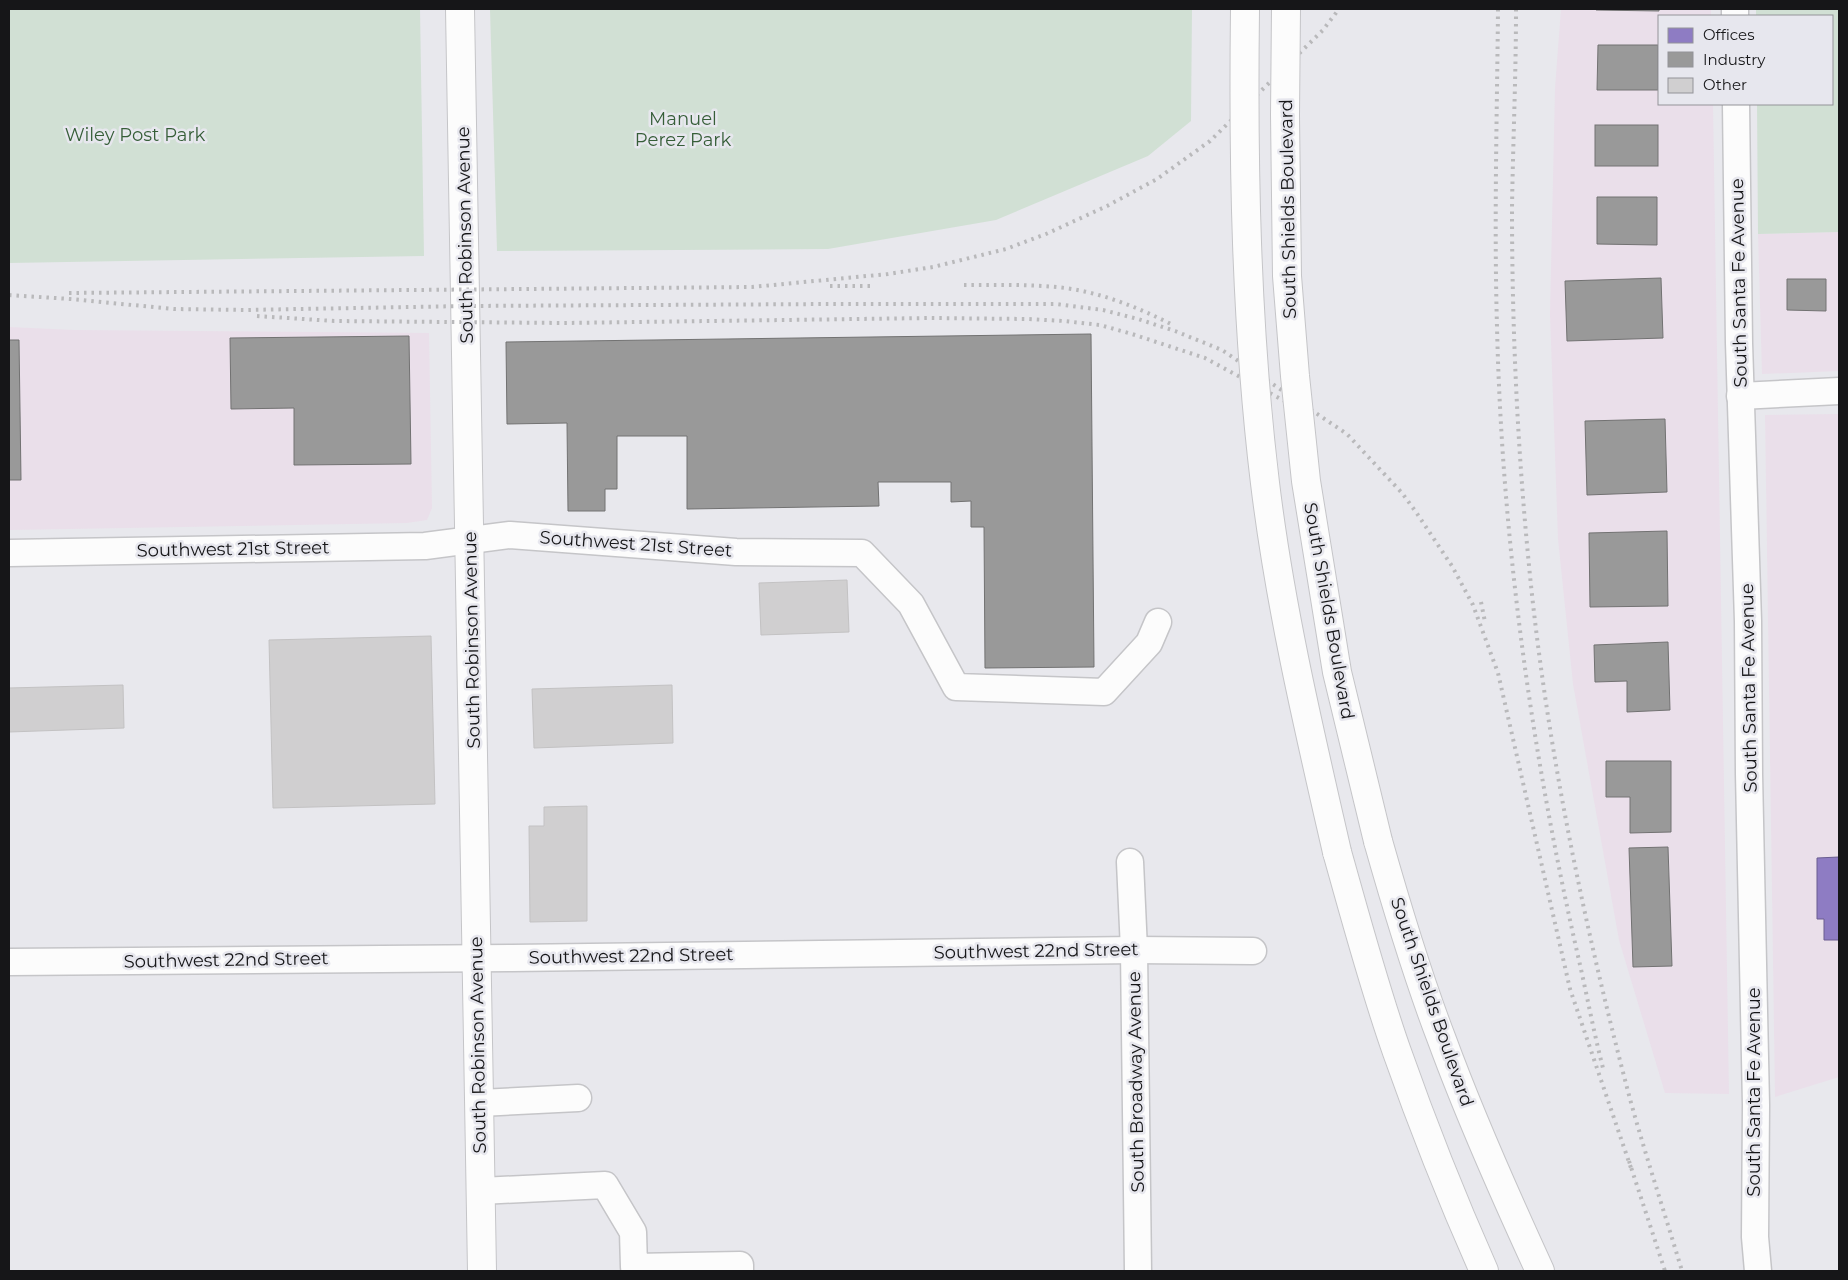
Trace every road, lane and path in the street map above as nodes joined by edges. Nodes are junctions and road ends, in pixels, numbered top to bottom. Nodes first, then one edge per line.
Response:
1 (460, 9) edge
2 (1245, 9) edge
3 (1286, 9) edge
4 (1736, 105) edge
5 (1839, 391) edge
6 (1740, 396) junction
7 (471, 540) junction
8 (9, 553) edge
9 (1158, 622) dead end
10 (1130, 862) dead end
11 (1134, 950) junction
12 (1253, 951) dead end
13 (477, 958) junction
14 (9, 962) edge
15 (578, 1098) dead end
16 (480, 1103) junction
17 (481, 1191) junction
18 (482, 1271) edge
19 (740, 1271) edge
20 (1138, 1271) edge
21 (1484, 1271) edge
22 (1540, 1271) edge
23 (1758, 1271) edge

1 - 7 main road, South Robinson Avenue
2 - 21 main road, bridge
3 - 22 main road, South Shields Boulevard, bridge
4 - 6 street, South Santa Fe Avenue
5 - 6 street
6 - 23 street, South Santa Fe Avenue
7 - 8 street, Southwest 21st Street
7 - 9 street, Southwest 21st Street
7 - 13 main road, South Robinson Avenue
10 - 11 street, South Broadway Avenue
11 - 12 street, Southwest 22nd Street
11 - 13 street, Southwest 22nd Street
11 - 20 street, South Broadway Avenue
13 - 14 street, Southwest 22nd Street
13 - 16 main road, South Robinson Avenue
15 - 16 street
16 - 17 main road, South Robinson Avenue
17 - 18 main road, South Robinson Avenue
17 - 19 street

